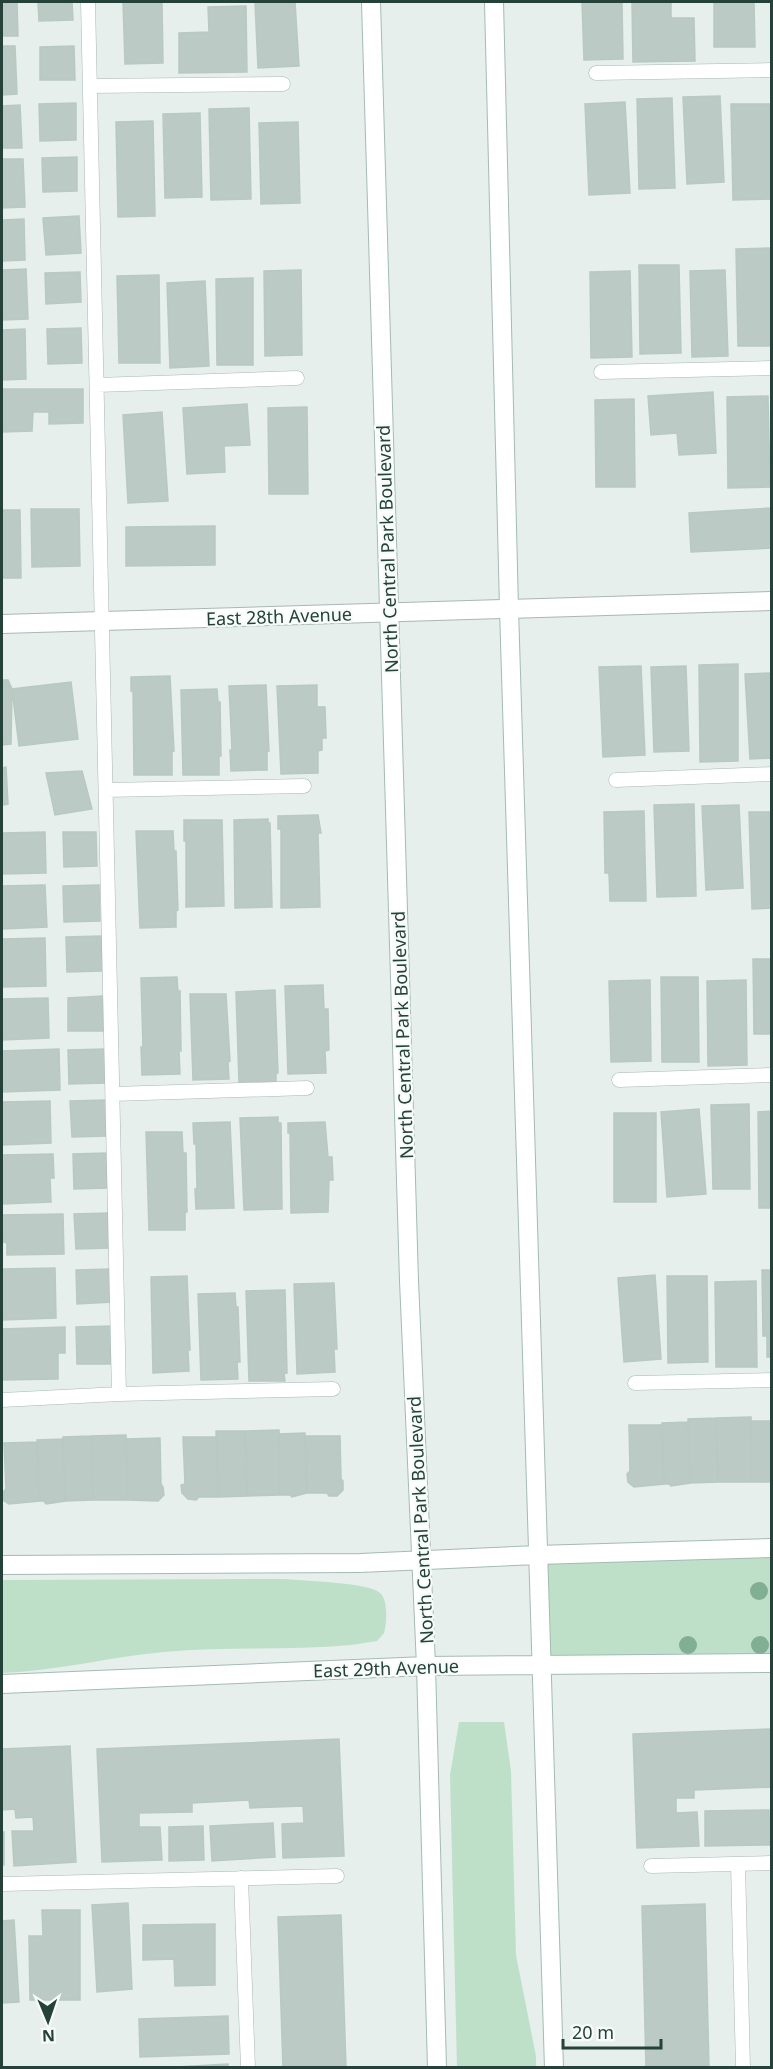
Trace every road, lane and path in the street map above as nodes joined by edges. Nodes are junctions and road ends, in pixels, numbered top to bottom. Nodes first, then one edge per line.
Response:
1 (88, 2) edge
2 (371, 2) edge
3 (494, 2) edge
4 (771, 70) edge
5 (596, 73) dead end
6 (283, 84) dead end
7 (90, 86) junction
8 (771, 368) edge
9 (601, 372) dead end
10 (297, 378) dead end
11 (97, 384) junction
12 (771, 601) edge
13 (509, 609) junction
14 (389, 613) junction
15 (102, 621) junction
16 (2, 624) edge
17 (771, 774) edge
18 (616, 780) dead end
19 (304, 786) dead end
20 (106, 790) junction
21 (771, 1075) edge
22 (619, 1080) dead end
23 (307, 1088) dead end
24 (113, 1094) junction
25 (771, 1380) edge
26 (635, 1383) dead end
27 (333, 1389) dead end
28 (119, 1394) junction
29 (2, 1400) edge
30 (771, 1548) edge
31 (537, 1555) junction
32 (421, 1560) junction
33 (2, 1566) edge
34 (771, 1663) edge
35 (541, 1665) junction
36 (426, 1666) junction
37 (2, 1684) edge
38 (771, 1863) edge
39 (738, 1864) junction
40 (651, 1866) dead end
41 (337, 1876) dead end
42 (241, 1878) junction
43 (2, 1884) edge
44 (248, 2067) edge
45 (437, 2067) edge
46 (554, 2067) edge
47 (742, 2067) edge

1 - 7 lane
2 - 14 main road, North Central Park Boulevard
3 - 13 main road
4 - 5 lane
6 - 7 lane
7 - 11 lane
8 - 9 lane
10 - 11 lane
11 - 15 lane
12 - 13 main road, East 28th Avenue
13 - 14 main road, East 28th Avenue
13 - 31 main road
14 - 15 main road, East 28th Avenue
14 - 32 main road, North Central Park Boulevard
15 - 16 main road, East 28th Avenue
15 - 20 lane
17 - 18 lane
19 - 20 lane
20 - 24 lane
21 - 22 lane
23 - 24 lane
24 - 28 lane
25 - 26 lane
27 - 28 lane
28 - 29 lane
30 - 31 main road
31 - 32 main road
31 - 35 main road
32 - 33 main road
32 - 36 main road, North Central Park Boulevard
34 - 35 main road, East 29th Avenue
35 - 36 main road, East 29th Avenue
35 - 46 main road
36 - 37 main road, East 29th Avenue
36 - 45 main road, North Central Park Boulevard
38 - 39 lane
39 - 40 lane
39 - 47 lane
41 - 42 lane
42 - 43 lane
42 - 44 lane

